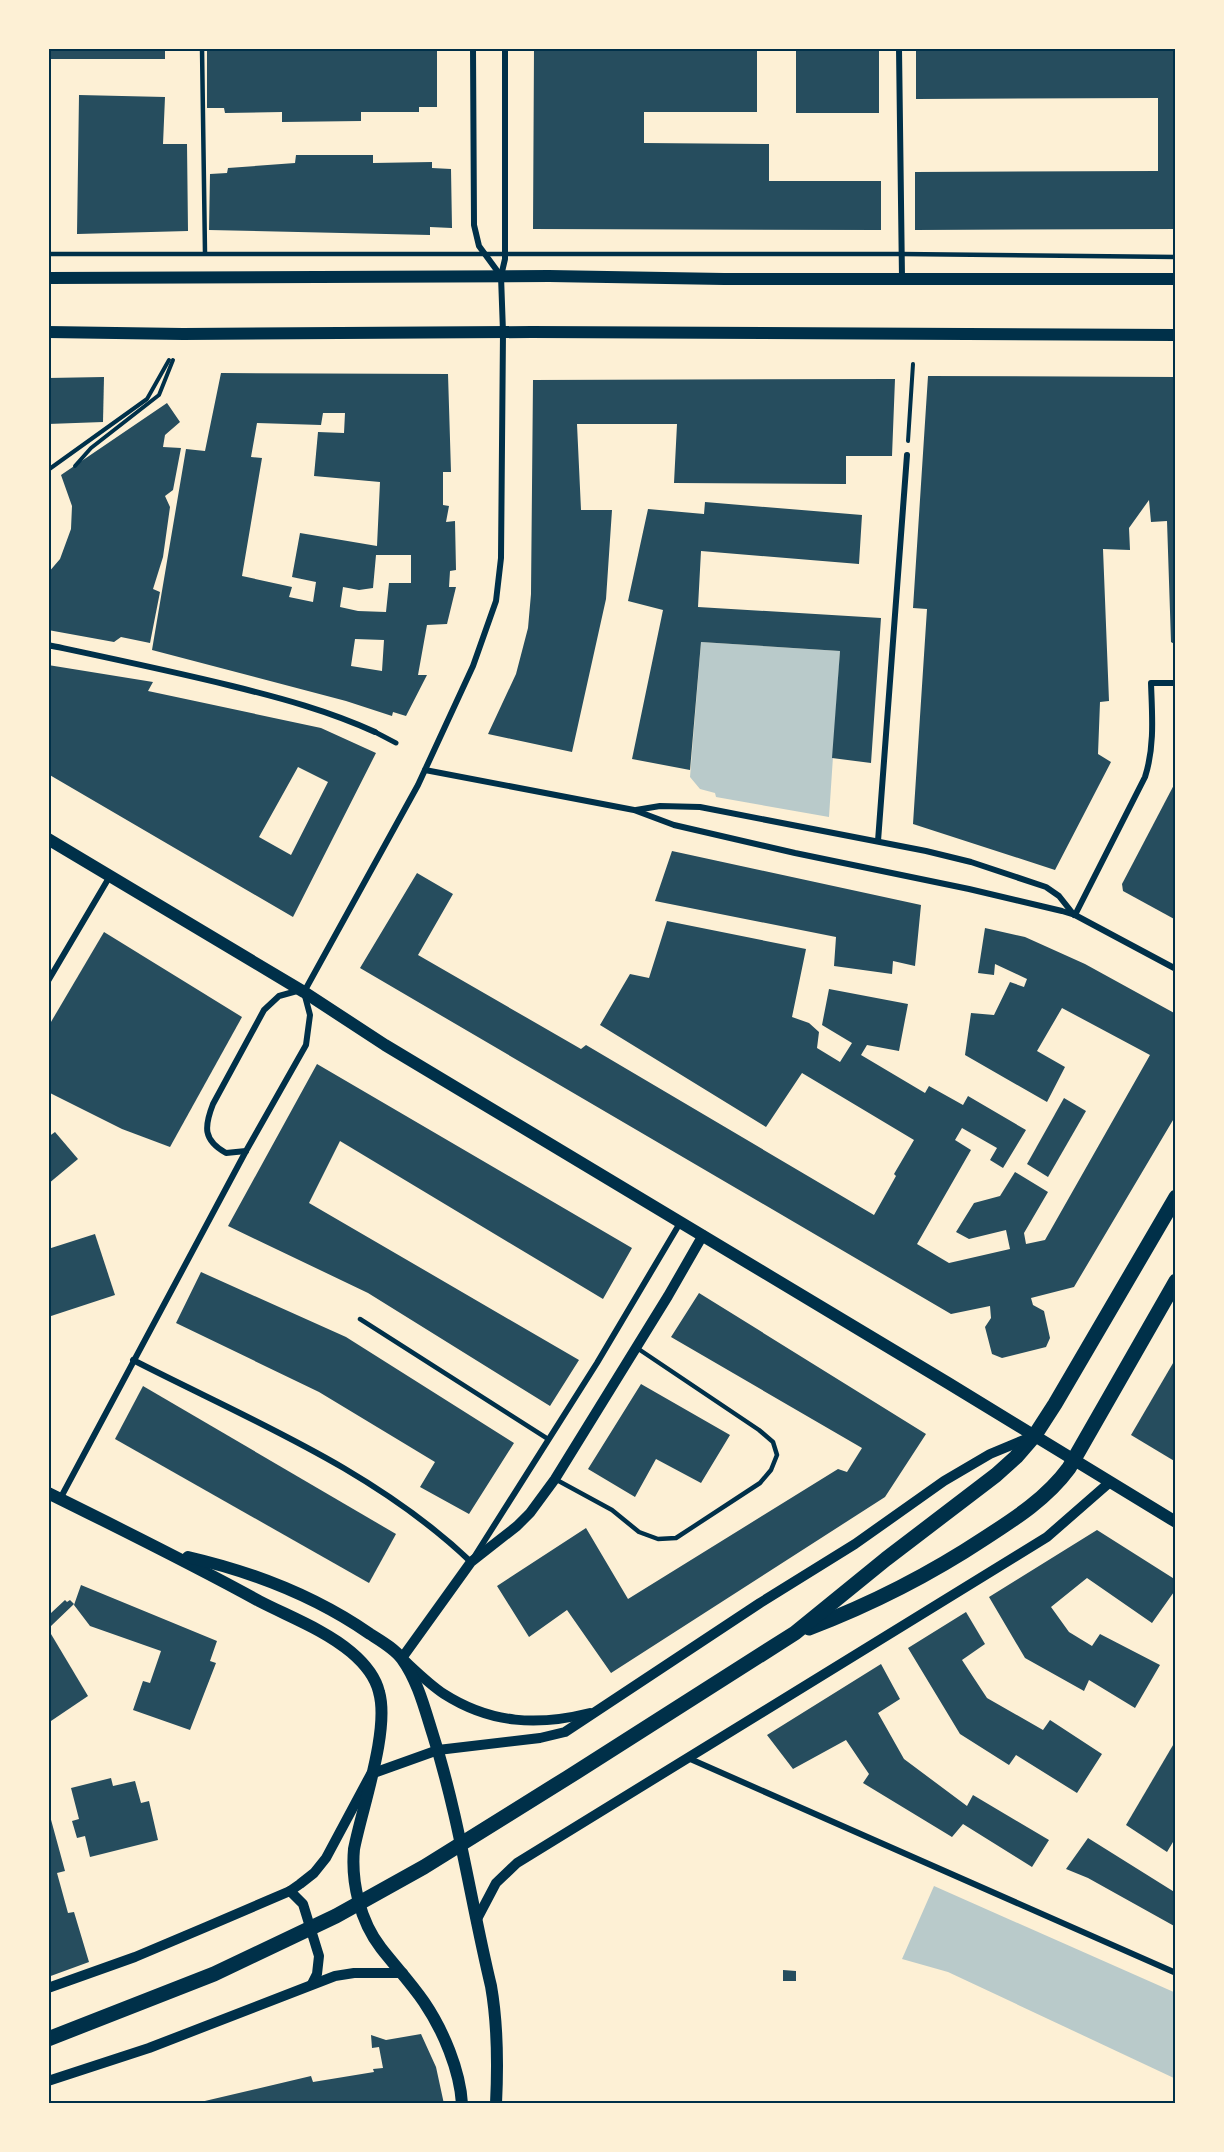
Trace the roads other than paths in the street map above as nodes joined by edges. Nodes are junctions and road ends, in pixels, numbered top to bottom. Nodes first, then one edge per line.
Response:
1 (202, 48) edge
2 (473, 48) edge
3 (505, 48) edge
4 (899, 48) edge
5 (205, 253) junction
6 (483, 253) junction
7 (504, 253) junction
8 (48, 254) edge
9 (902, 254) junction
10 (1176, 256) edge
11 (501, 276) junction
12 (48, 278) edge
13 (902, 279) junction
14 (1176, 279) edge
15 (48, 332) edge
16 (503, 332) junction
17 (1176, 335) edge
18 (907, 454) dead end
19 (48, 645) edge
20 (1176, 682) edge
21 (375, 732) joint
22 (396, 742) dead end
23 (425, 770) junction
24 (634, 810) junction
25 (48, 839) edge
26 (878, 841) junction
27 (110, 876) junction
28 (1075, 915) junction
29 (1176, 969) edge
30 (48, 981) edge
31 (304, 992) junction
32 (246, 1151) junction
33 (1176, 1197) edge
34 (680, 1222) junction
35 (703, 1235) junction
36 (1176, 1281) edge
37 (360, 1318) dead end
38 (637, 1348) junction
39 (133, 1360) junction
40 (1035, 1436) junction
41 (548, 1439) junction
42 (1074, 1459) junction
43 (555, 1479) junction
44 (1110, 1482) junction
45 (48, 1493) edge
46 (60, 1499) junction
47 (1176, 1522) edge
48 (172, 1554) junction
49 (471, 1562) junction
50 (795, 1633) junction
51 (402, 1658) junction
52 (594, 1712) junction
53 (438, 1750) junction
54 (687, 1758) junction
55 (371, 1774) junction
56 (290, 1890) junction
57 (476, 1921) junction
58 (403, 1973) junction
59 (1176, 1973) edge
60 (312, 1984) junction
61 (48, 1988) edge
62 (52, 2036) edge
63 (48, 2081) edge
64 (462, 2104) edge
65 (496, 2104) edge

1 - 5 lane
2 - 6 street
3 - 7 street
4 - 9 street
5 - 6 lane
5 - 8 lane
6 - 7 lane
6 - 11 street
7 - 9 lane
7 - 11 street
9 - 10 lane
9 - 13 street
11 - 12 main road
11 - 13 main road
11 - 16 street
13 - 14 main road
15 - 16 main road
16 - 17 main road
16 - 23 street
18 - 26 street
19 - 21 street
20 - 28 street
21 - 22 street
23 - 24 street
23 - 31 street
24 - 26 street
24 - 28 street
25 - 27 main road
26 - 28 street
27 - 30 street
27 - 31 main road
28 - 29 street
31 - 32 street
31 - 32 street
31 - 34 main road
32 - 39 street
33 - 40 main road
34 - 35 main road
34 - 41 street
35 - 38 street
35 - 40 main road
36 - 42 main road
37 - 41 lane
38 - 43 street
38 - 43 lane
39 - 46 street
39 - 49 street
40 - 42 main road
40 - 50 main road
40 - 52 street
41 - 49 street
42 - 44 main road
42 - 50 main road
43 - 49 street
44 - 47 main road
44 - 54 street
45 - 46 main road
46 - 48 main road
48 - 51 main road
48 - 55 main road
49 - 51 street
50 - 62 main road
51 - 52 street
51 - 53 main road
52 - 53 street
53 - 55 street
53 - 57 main road
54 - 57 street
54 - 59 street
55 - 56 street
55 - 58 main road
56 - 60 street
56 - 61 street
57 - 65 main road
58 - 60 street
58 - 64 main road
60 - 63 street

